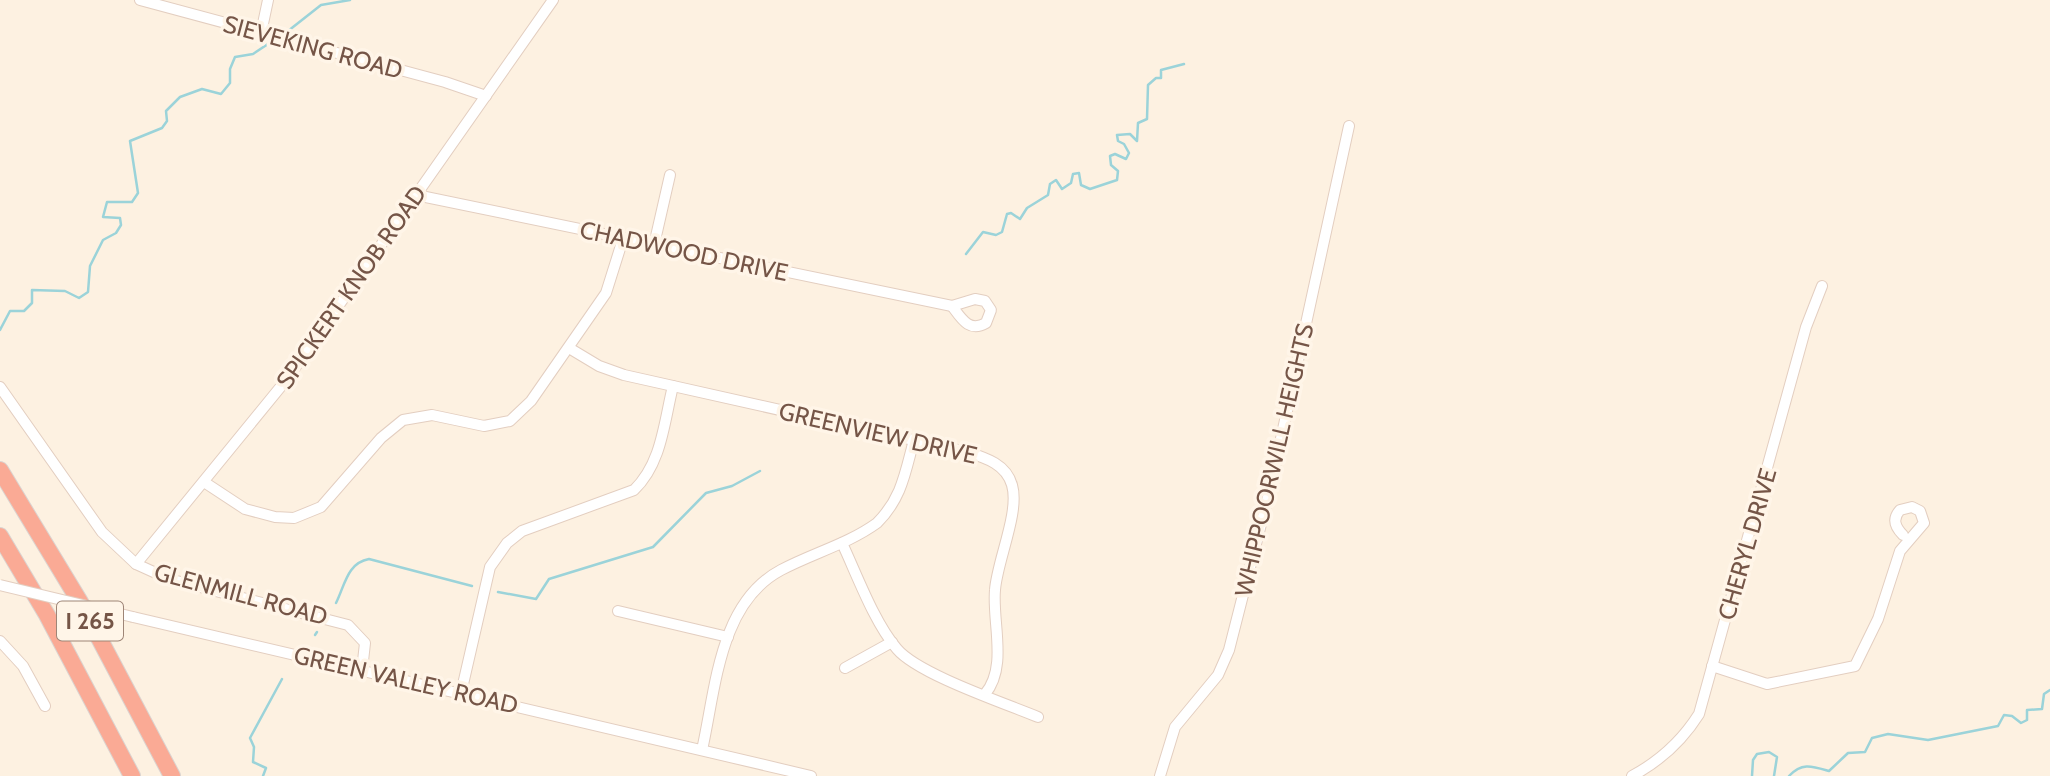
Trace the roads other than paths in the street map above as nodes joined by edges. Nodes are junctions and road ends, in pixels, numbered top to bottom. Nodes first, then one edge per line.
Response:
1 (140, 0) edge
2 (268, 0) edge
3 (552, 0) edge
4 (261, 33) junction
5 (486, 96) junction
6 (1349, 127) dead end
7 (670, 175) dead end
8 (416, 195) junction
9 (623, 239) junction
10 (654, 245) junction
11 (1822, 286) dead end
12 (952, 306) dead end
13 (569, 348) junction
14 (673, 386) junction
15 (0, 387) edge
16 (914, 440) junction
17 (0, 470) edge
18 (204, 482) junction
19 (1903, 535) dead end
20 (0, 536) edge
21 (842, 543) junction
22 (136, 564) junction
23 (0, 585) edge
24 (618, 611) dead end
25 (728, 637) junction
26 (0, 641) edge
27 (892, 642) junction
28 (1713, 666) junction
29 (845, 668) dead end
30 (362, 670) junction
31 (461, 693) junction
32 (985, 694) junction
33 (45, 706) dead end
34 (1038, 717) dead end
35 (702, 750) junction
36 (132, 776) edge
37 (172, 776) edge
38 (811, 776) edge
39 (1160, 776) edge
40 (1632, 776) edge

1 - 4 street, SIEVEKING ROAD
2 - 4 street
3 - 5 street, SPICKERT KNOB ROAD
4 - 5 street, SIEVEKING ROAD
5 - 8 street, SPICKERT KNOB ROAD
6 - 39 street, WHIPPOORWILL HEIGHTS
7 - 10 street
8 - 9 street, CHADWOOD DRIVE
8 - 18 street, SPICKERT KNOB ROAD
9 - 10 street, CHADWOOD DRIVE
9 - 13 street
10 - 12 street, CHADWOOD DRIVE
11 - 28 street, CHERYL DRIVE
13 - 14 street, GREENVIEW DRIVE
13 - 18 street
14 - 16 street, GREENVIEW DRIVE
14 - 31 street
15 - 22 street, GLENMILL ROAD
16 - 21 street
16 - 32 street, GREENVIEW DRIVE
17 - 37 highway, I 265
18 - 22 street, SPICKERT KNOB ROAD
19 - 28 street
20 - 36 highway, I 265
21 - 25 street
21 - 27 street
22 - 30 street, GLENMILL ROAD
23 - 30 street, GREEN VALLEY ROAD, bridge
24 - 25 street
25 - 35 street
26 - 33 street
27 - 29 street
27 - 32 street
28 - 40 street, CHERYL DRIVE
30 - 31 street, GREEN VALLEY ROAD
31 - 35 street, GREEN VALLEY ROAD
32 - 34 street
35 - 38 street, GREEN VALLEY ROAD

